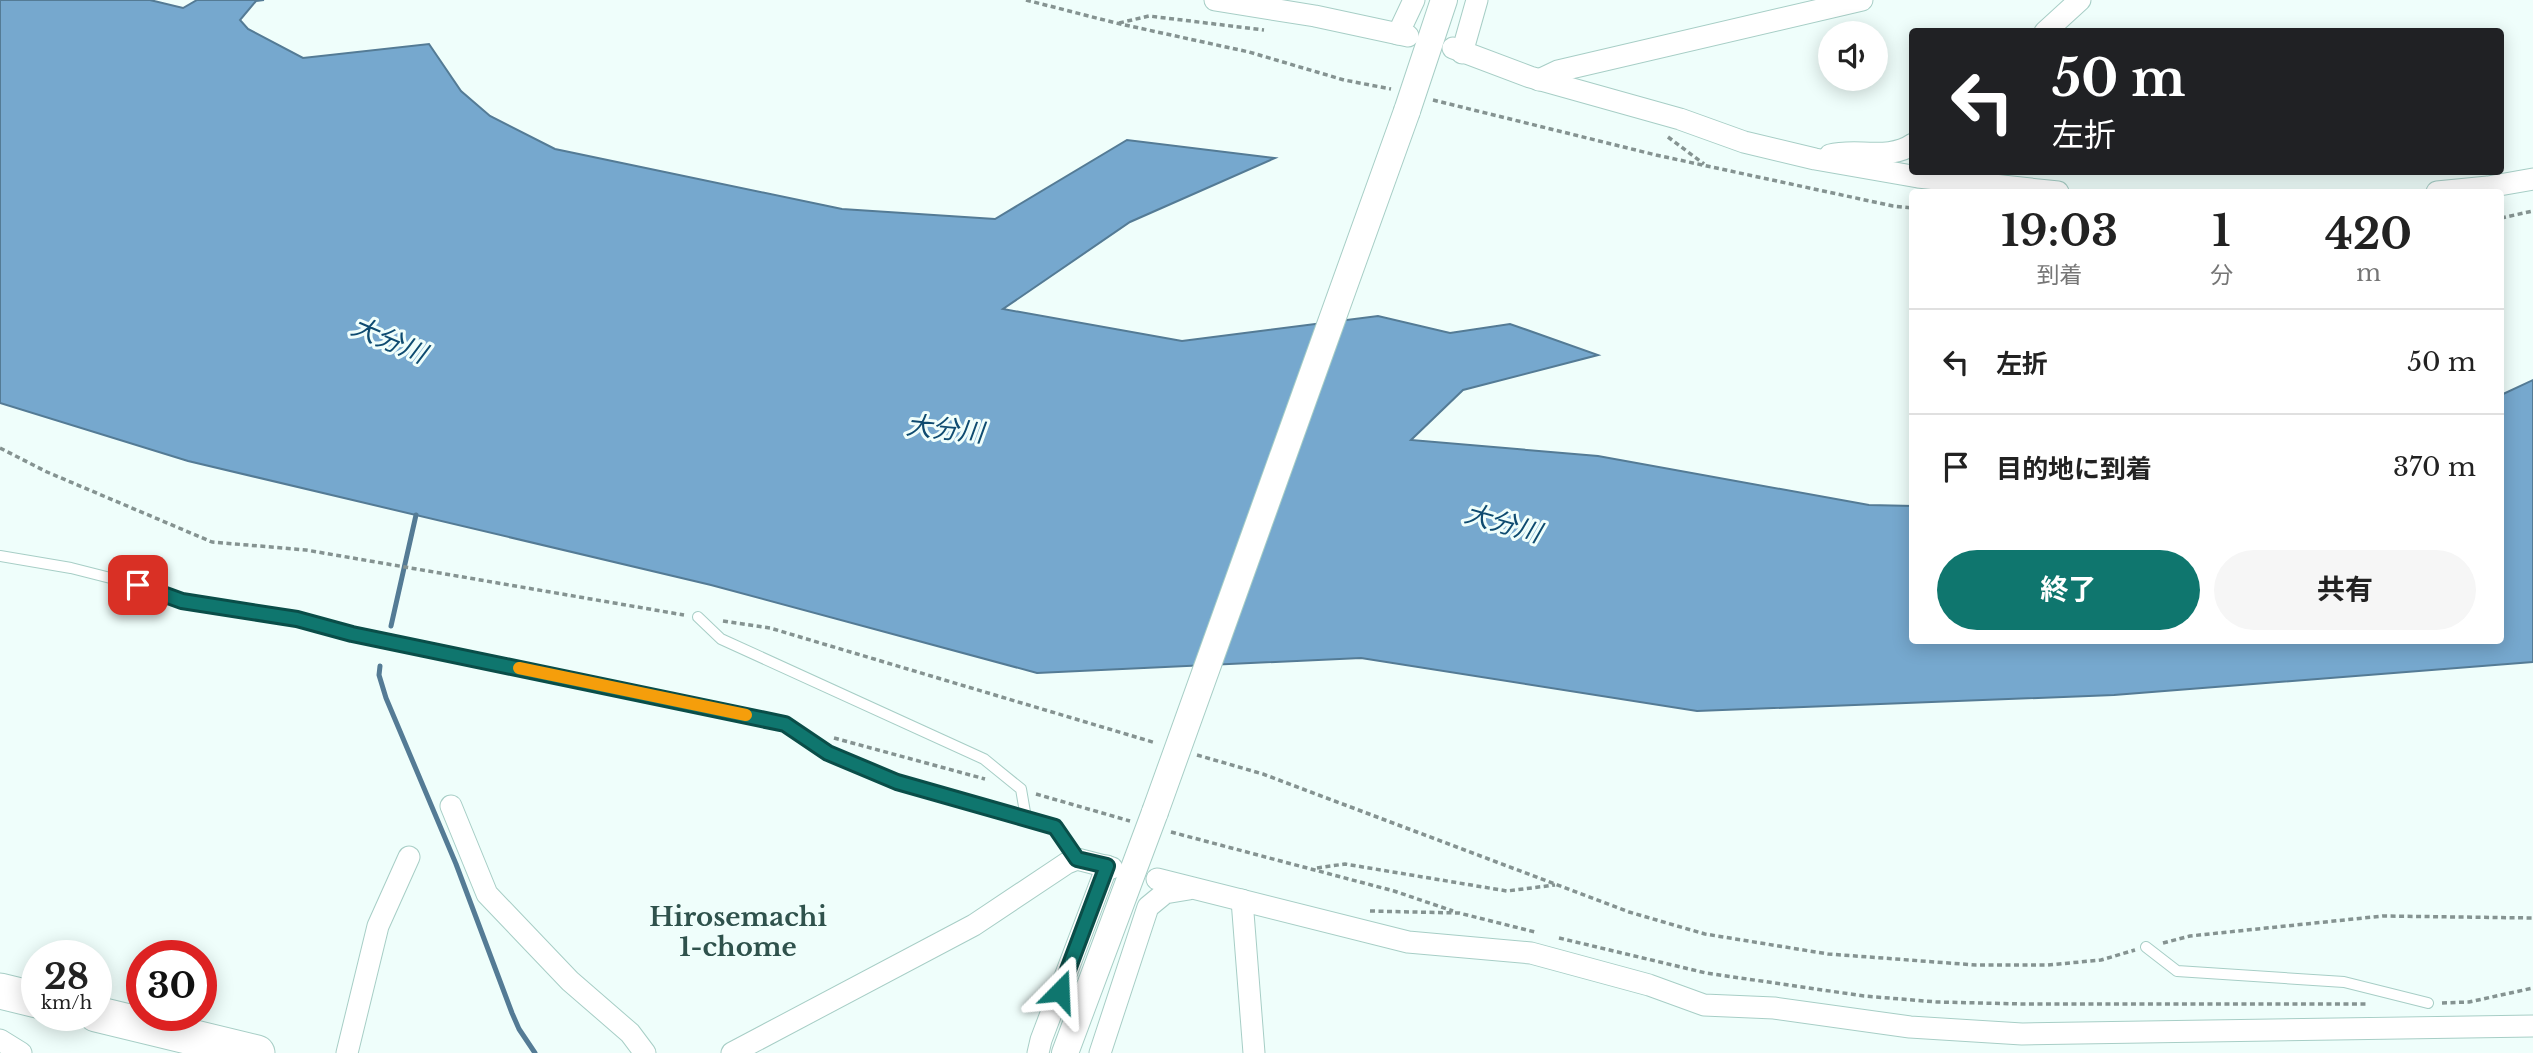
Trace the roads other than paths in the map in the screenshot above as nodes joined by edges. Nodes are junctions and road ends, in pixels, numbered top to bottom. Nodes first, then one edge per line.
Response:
1 (1215, 0) edge
2 (1414, 0) edge
3 (1444, 0) edge
4 (1477, 0) edge
5 (1862, 0) edge
6 (2080, 0) edge
7 (2049, 28) edge
8 (1539, 80) junction
9 (1909, 147) edge
10 (1815, 159) junction
11 (2533, 179) edge
12 (2030, 189) edge
13 (2468, 189) edge
14 (0, 556) edge
15 (698, 617) road end
16 (451, 806) dead end
17 (1026, 818) junction
18 (409, 857) dead end
19 (1077, 859) junction
20 (1157, 879) dead end
21 (1198, 889) junction
22 (1242, 900) junction
23 (2146, 947) road end
24 (0, 991) edge
25 (21, 996) edge
26 (2428, 1003) road end
27 (112, 1018) edge
28 (2533, 1026) edge
29 (0, 1041) edge
30 (20, 1053) edge
31 (257, 1053) edge
32 (347, 1053) edge
33 (645, 1053) edge
34 (732, 1053) edge
35 (1038, 1053) edge
36 (1066, 1053) edge
37 (1100, 1053) edge
38 (1254, 1053) edge

1 - 2 street
3 - 36 street, bridge
4 - 8 street
5 - 8 street
6 - 7 street
8 - 10 street
9 - 10 street
10 - 12 street
11 - 13 street
14 - 17 lane
15 - 17 lane
16 - 33 street
17 - 19 lane
18 - 32 street
19 - 34 street
19 - 35 street
20 - 21 street
21 - 22 street
21 - 37 street
22 - 28 street
22 - 38 street
23 - 26 lane
24 - 25 highway
27 - 31 highway
29 - 30 street

